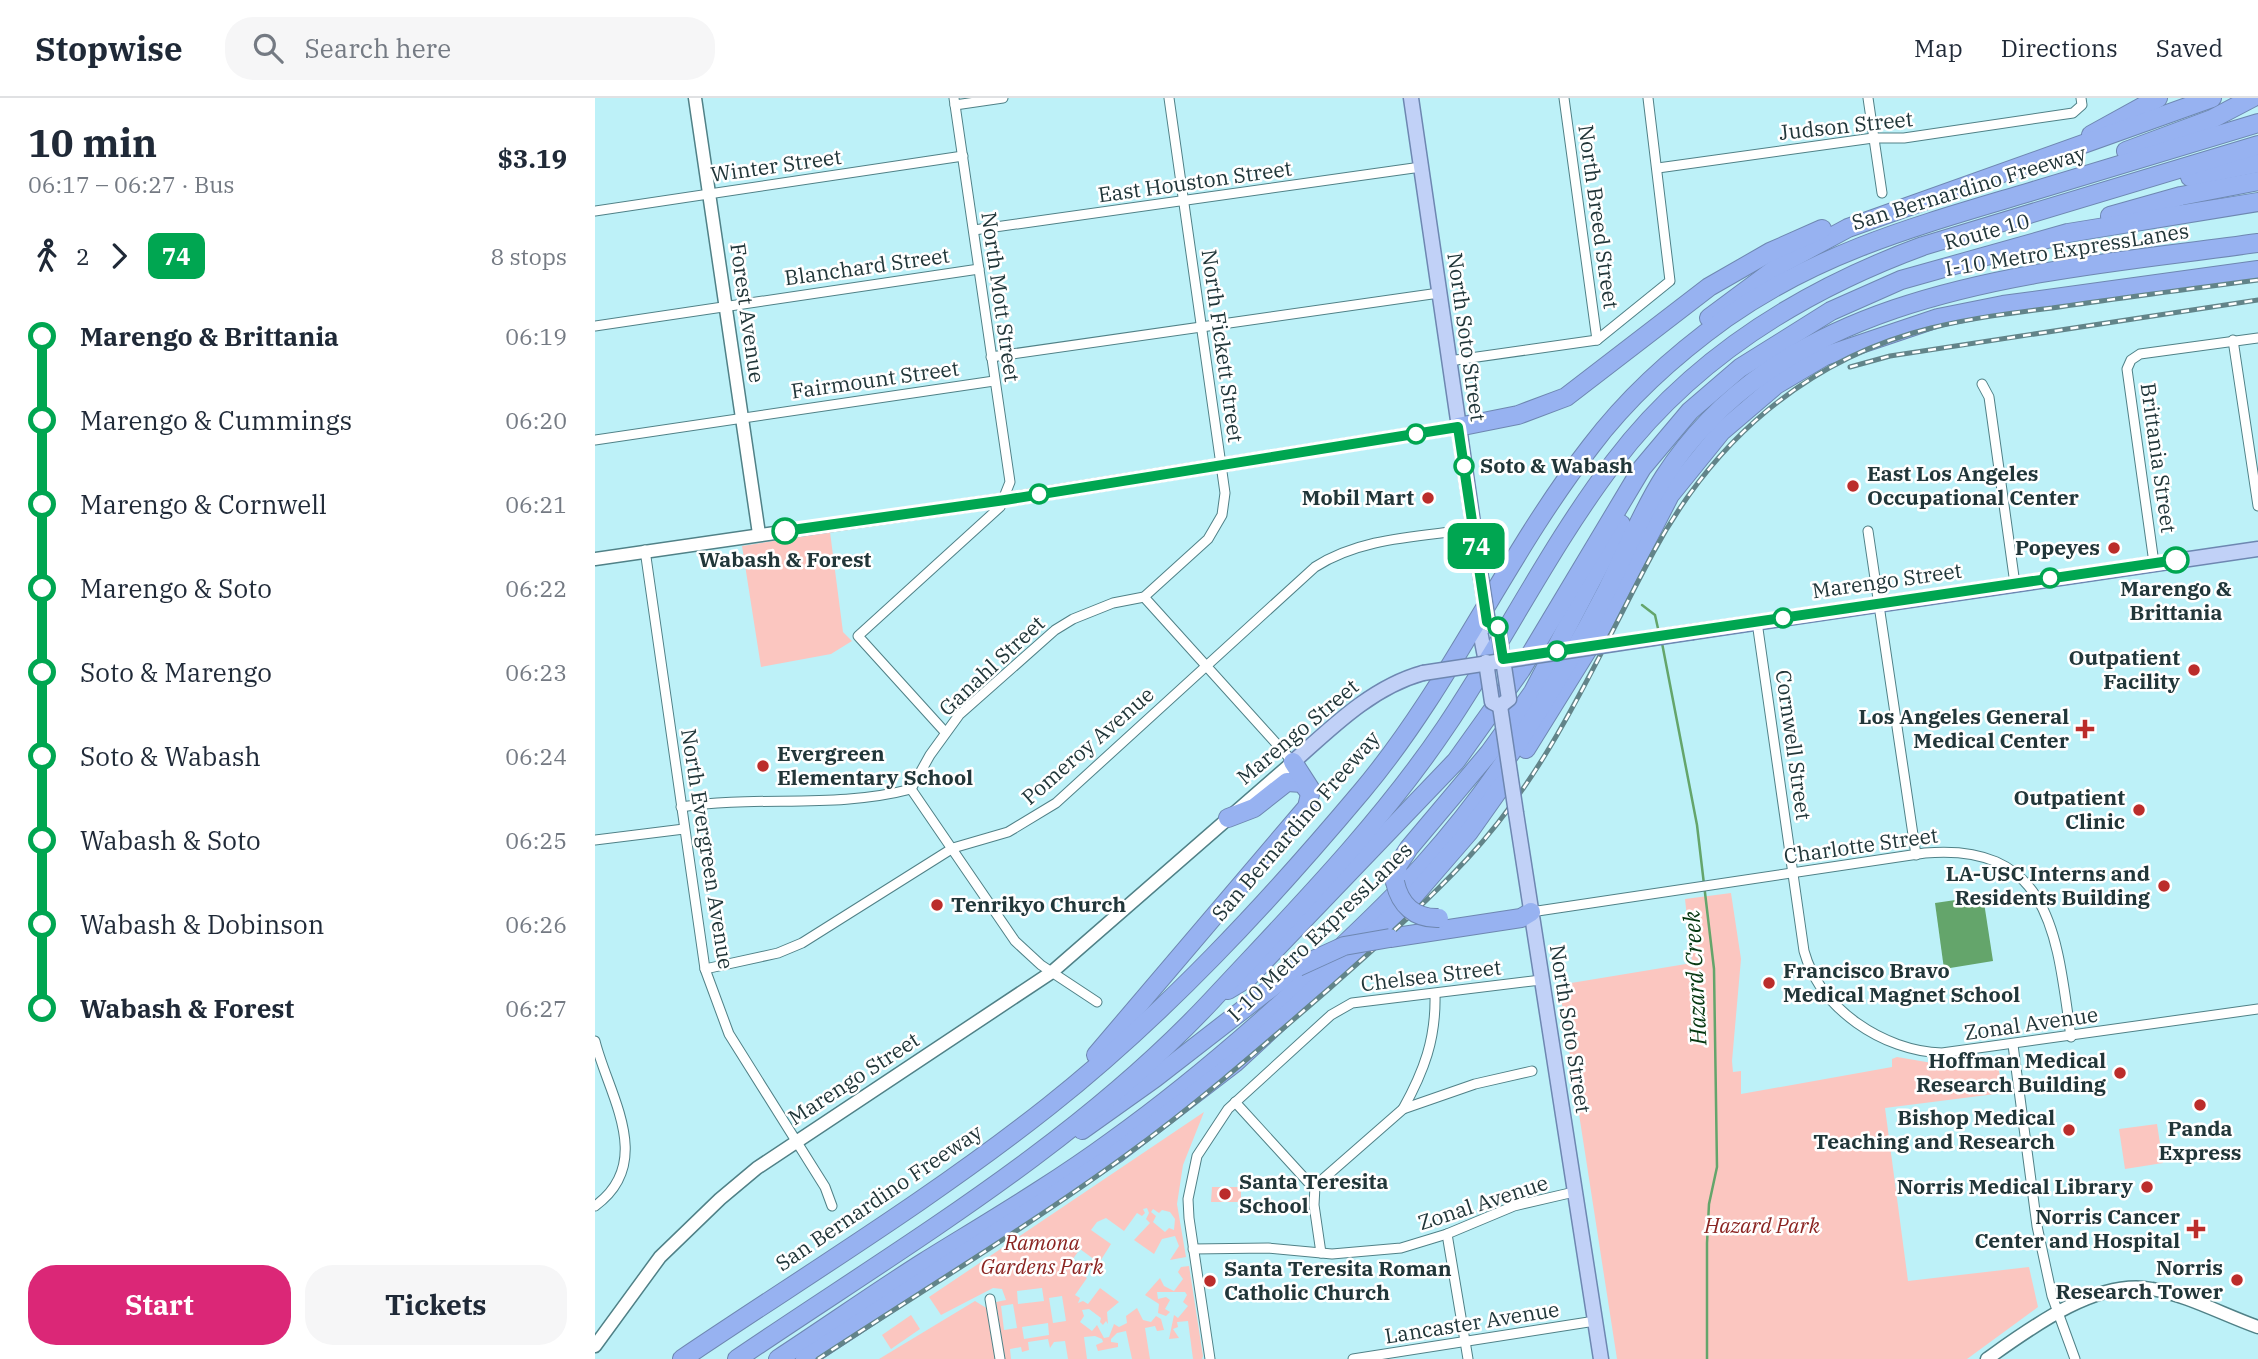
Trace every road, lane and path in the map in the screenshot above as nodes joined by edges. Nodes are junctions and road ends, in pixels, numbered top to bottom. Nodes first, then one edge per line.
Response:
1 (695, 98) edge
2 (1003, 98) edge
3 (1169, 98) edge
4 (1411, 98) edge
5 (1564, 98) edge
6 (1648, 98) edge
7 (1868, 98) edge
8 (2081, 98) edge
9 (2158, 98) edge
10 (2212, 98) edge
11 (2252, 98) edge
12 (954, 101) edge
13 (2258, 123) edge
14 (1873, 138) junction
15 (2258, 145) edge
16 (963, 156) junction
17 (2258, 163) edge
18 (1421, 167) junction
19 (1658, 168) junction
20 (2021, 168) junction
21 (2148, 180) junction
22 (2254, 182) edge
23 (710, 193) junction
24 (1882, 193) dead end
25 (2023, 194) junction
26 (1933, 197) junction
27 (1184, 201) junction
28 (2258, 202) edge
29 (595, 211) edge
30 (974, 230) junction
31 (2068, 233) junction
32 (2258, 243) edge
33 (979, 269) junction
34 (2258, 270) edge
35 (1439, 293) junction
36 (726, 306) junction
37 (595, 326) edge
38 (1202, 327) junction
39 (2258, 338) edge
40 (1597, 340) junction
41 (2233, 340) junction
42 (991, 357) junction
43 (1449, 362) junction
44 (994, 381) junction
45 (1982, 384) dead end
46 (1614, 417) junction
47 (742, 418) junction
48 (1458, 427) junction
49 (595, 440) edge
50 (1657, 448) junction
51 (1221, 466) junction
52 (1005, 500) junction
53 (2258, 506) edge
54 (1473, 529) junction
55 (1868, 531) dead end
56 (759, 534) junction
57 (2258, 549) edge
58 (645, 550) junction
59 (595, 559) edge
60 (2154, 563) junction
61 (2015, 584) junction
62 (1144, 597) junction
63 (1879, 603) junction
64 (1487, 622) junction
65 (1757, 622) junction
66 (1503, 659) junction
67 (1486, 662) junction
68 (1207, 664) junction
69 (1500, 706) junction
70 (945, 732) junction
71 (1293, 762) junction
72 (911, 789) junction
73 (1311, 797) junction
74 (681, 807) junction
75 (1228, 818) junction
76 (684, 829) junction
77 (595, 840) edge
78 (953, 848) junction
79 (1916, 855) junction
80 (1794, 872) junction
81 (1531, 912) junction
82 (1436, 925) junction
83 (705, 970) junction
84 (1052, 972) junction
85 (1541, 980) junction
86 (1825, 993) joint
87 (1435, 995) junction
88 (1211, 1001) junction
89 (1097, 1002) dead end
90 (2258, 1009) edge
91 (2071, 1037) junction
92 (595, 1041) edge
93 (2013, 1045) junction
94 (1532, 1071) dead end
95 (1235, 1102) junction
96 (1049, 1107) junction
97 (1403, 1109) junction
98 (795, 1142) junction
99 (1315, 1186) junction
100 (1574, 1192) junction
101 (970, 1201) junction
102 (595, 1206) edge
103 (832, 1206) dead end
104 (1447, 1234) junction
105 (1193, 1249) junction
106 (1321, 1253) junction
107 (991, 1299) dead end
108 (2059, 1311) junction
109 (1595, 1321) junction
110 (2258, 1327) edge
111 (1465, 1342) junction
112 (595, 1346) edge
113 (682, 1359) edge
114 (737, 1359) edge
115 (778, 1359) edge
116 (805, 1359) edge
117 (1000, 1359) edge
118 (1210, 1359) edge
119 (1353, 1359) edge
120 (1468, 1359) edge
121 (1601, 1359) edge
122 (1987, 1359) edge
123 (2075, 1359) edge

1 - 23 street, Forest Avenue
2 - 12 street
3 - 27 street, North Fickett Street
4 - 18 main road, North Soto Street
5 - 40 street, North Breed Street
6 - 19 street
7 - 14 street
8 - 14 street, Judson Street
9 - 20 highway
10 - 20 highway
11 - 25 highway
12 - 16 street, North Mott Street
13 - 25 highway, San Bernardino Freeway
14 - 19 street, Judson Street
14 - 24 street
15 - 21 highway, San Bernardino Freeway
16 - 23 street, Winter Street
16 - 30 street, North Mott Street
17 - 21 highway
18 - 27 street, East Houston Street
18 - 35 main road, North Soto Street
19 - 40 street
20 - 26 highway
21 - 88 highway, San Bernardino Freeway
22 - 31 highway
23 - 29 street, Winter Street
23 - 36 street, Forest Avenue
25 - 46 highway, San Bernardino Freeway
26 - 46 highway
26 - 48 highway
27 - 30 street, East Houston Street
27 - 38 street, North Fickett Street
28 - 31 highway, Route 10
30 - 33 street, North Mott Street
31 - 50 highway, Route 10
32 - 115 highway, I-10 Metro ExpressLanes
33 - 36 street, Blanchard Street
33 - 42 street, North Mott Street
34 - 116 highway, I-10 Metro ExpressLanes
35 - 38 street
35 - 43 main road, North Soto Street
36 - 37 street, Blanchard Street
36 - 47 street, Forest Avenue
38 - 42 street
38 - 51 street, North Fickett Street
39 - 41 street
40 - 43 street
41 - 53 street
41 - 60 street, Brittania Street
42 - 44 street, North Mott Street
43 - 48 main road, North Soto Street
44 - 47 street, Fairmount Street
44 - 52 street, North Mott Street
45 - 61 street
46 - 96 highway, San Bernardino Freeway
47 - 49 street, Fairmount Street
47 - 56 street, Forest Avenue
48 - 51 street
48 - 54 main road, North Soto Street
50 - 82 highway, bridge
50 - 88 highway
51 - 52 street
51 - 62 street, North Fickett Street
52 - 56 street
52 - 70 street
54 - 64 main road, North Soto Street, bridge
54 - 68 street, Pomeroy Avenue
55 - 63 street
56 - 58 street
57 - 60 main road, Marengo Street
58 - 59 street
58 - 74 street, North Evergreen Avenue
60 - 61 main road, Marengo Street
61 - 63 main road, Marengo Street
62 - 68 street
62 - 70 street, Ganahl Street
63 - 65 main road, Marengo Street
63 - 79 street
64 - 66 main road, North Soto Street, bridge
64 - 67 main road, North Soto Street
65 - 66 main road, Marengo Street, bridge
65 - 80 street, Cornwell Street
66 - 67 main road, Marengo Street, bridge
66 - 69 main road, North Soto Street, bridge
67 - 69 main road, North Soto Street, bridge
67 - 71 main road, Marengo Street, bridge
68 - 71 street
68 - 78 street, Pomeroy Avenue
69 - 81 main road, North Soto Street, bridge
70 - 72 street, Ganahl Street
71 - 73 highway
71 - 75 street, Marengo Street
72 - 74 street
72 - 78 street
73 - 75 highway
73 - 96 highway
74 - 76 street, North Evergreen Avenue
75 - 84 street, Marengo Street
76 - 77 street
76 - 83 street, North Evergreen Avenue
78 - 83 street, Pomeroy Avenue
78 - 84 street
79 - 80 street, Charlotte Street
79 - 91 street, Charlotte Street
80 - 81 street, Charlotte Street
80 - 86 street, Cornwell Street
81 - 82 highway
81 - 85 main road, North Soto Street
82 - 101 highway, bridge
83 - 98 street, North Evergreen Avenue
84 - 89 street
84 - 98 street, Marengo Street
85 - 87 street, Chelsea Street
85 - 100 main road, North Soto Street
86 - 93 street, Zonal Avenue
87 - 95 street, Chelsea Street
87 - 97 street
88 - 101 highway, San Bernardino Freeway
90 - 91 street, Zonal Avenue
91 - 93 street, Zonal Avenue
92 - 102 street
93 - 108 street
94 - 97 street
95 - 99 street
95 - 105 street, Chelsea Street
96 - 113 highway, San Bernardino Freeway
97 - 99 street
98 - 103 street, North Evergreen Avenue
98 - 112 street, Marengo Street
99 - 106 street
100 - 104 street, Zonal Avenue
100 - 109 main road, North Soto Street
101 - 114 highway, San Bernardino Freeway
104 - 106 street, Zonal Avenue
104 - 111 street
105 - 106 street, Zonal Avenue
105 - 118 street, Chelsea Street
107 - 117 street
108 - 110 street
108 - 122 street
108 - 123 street
109 - 111 street, Lancaster Avenue
109 - 121 main road, North Soto Street
111 - 119 street, Lancaster Avenue
111 - 120 street

